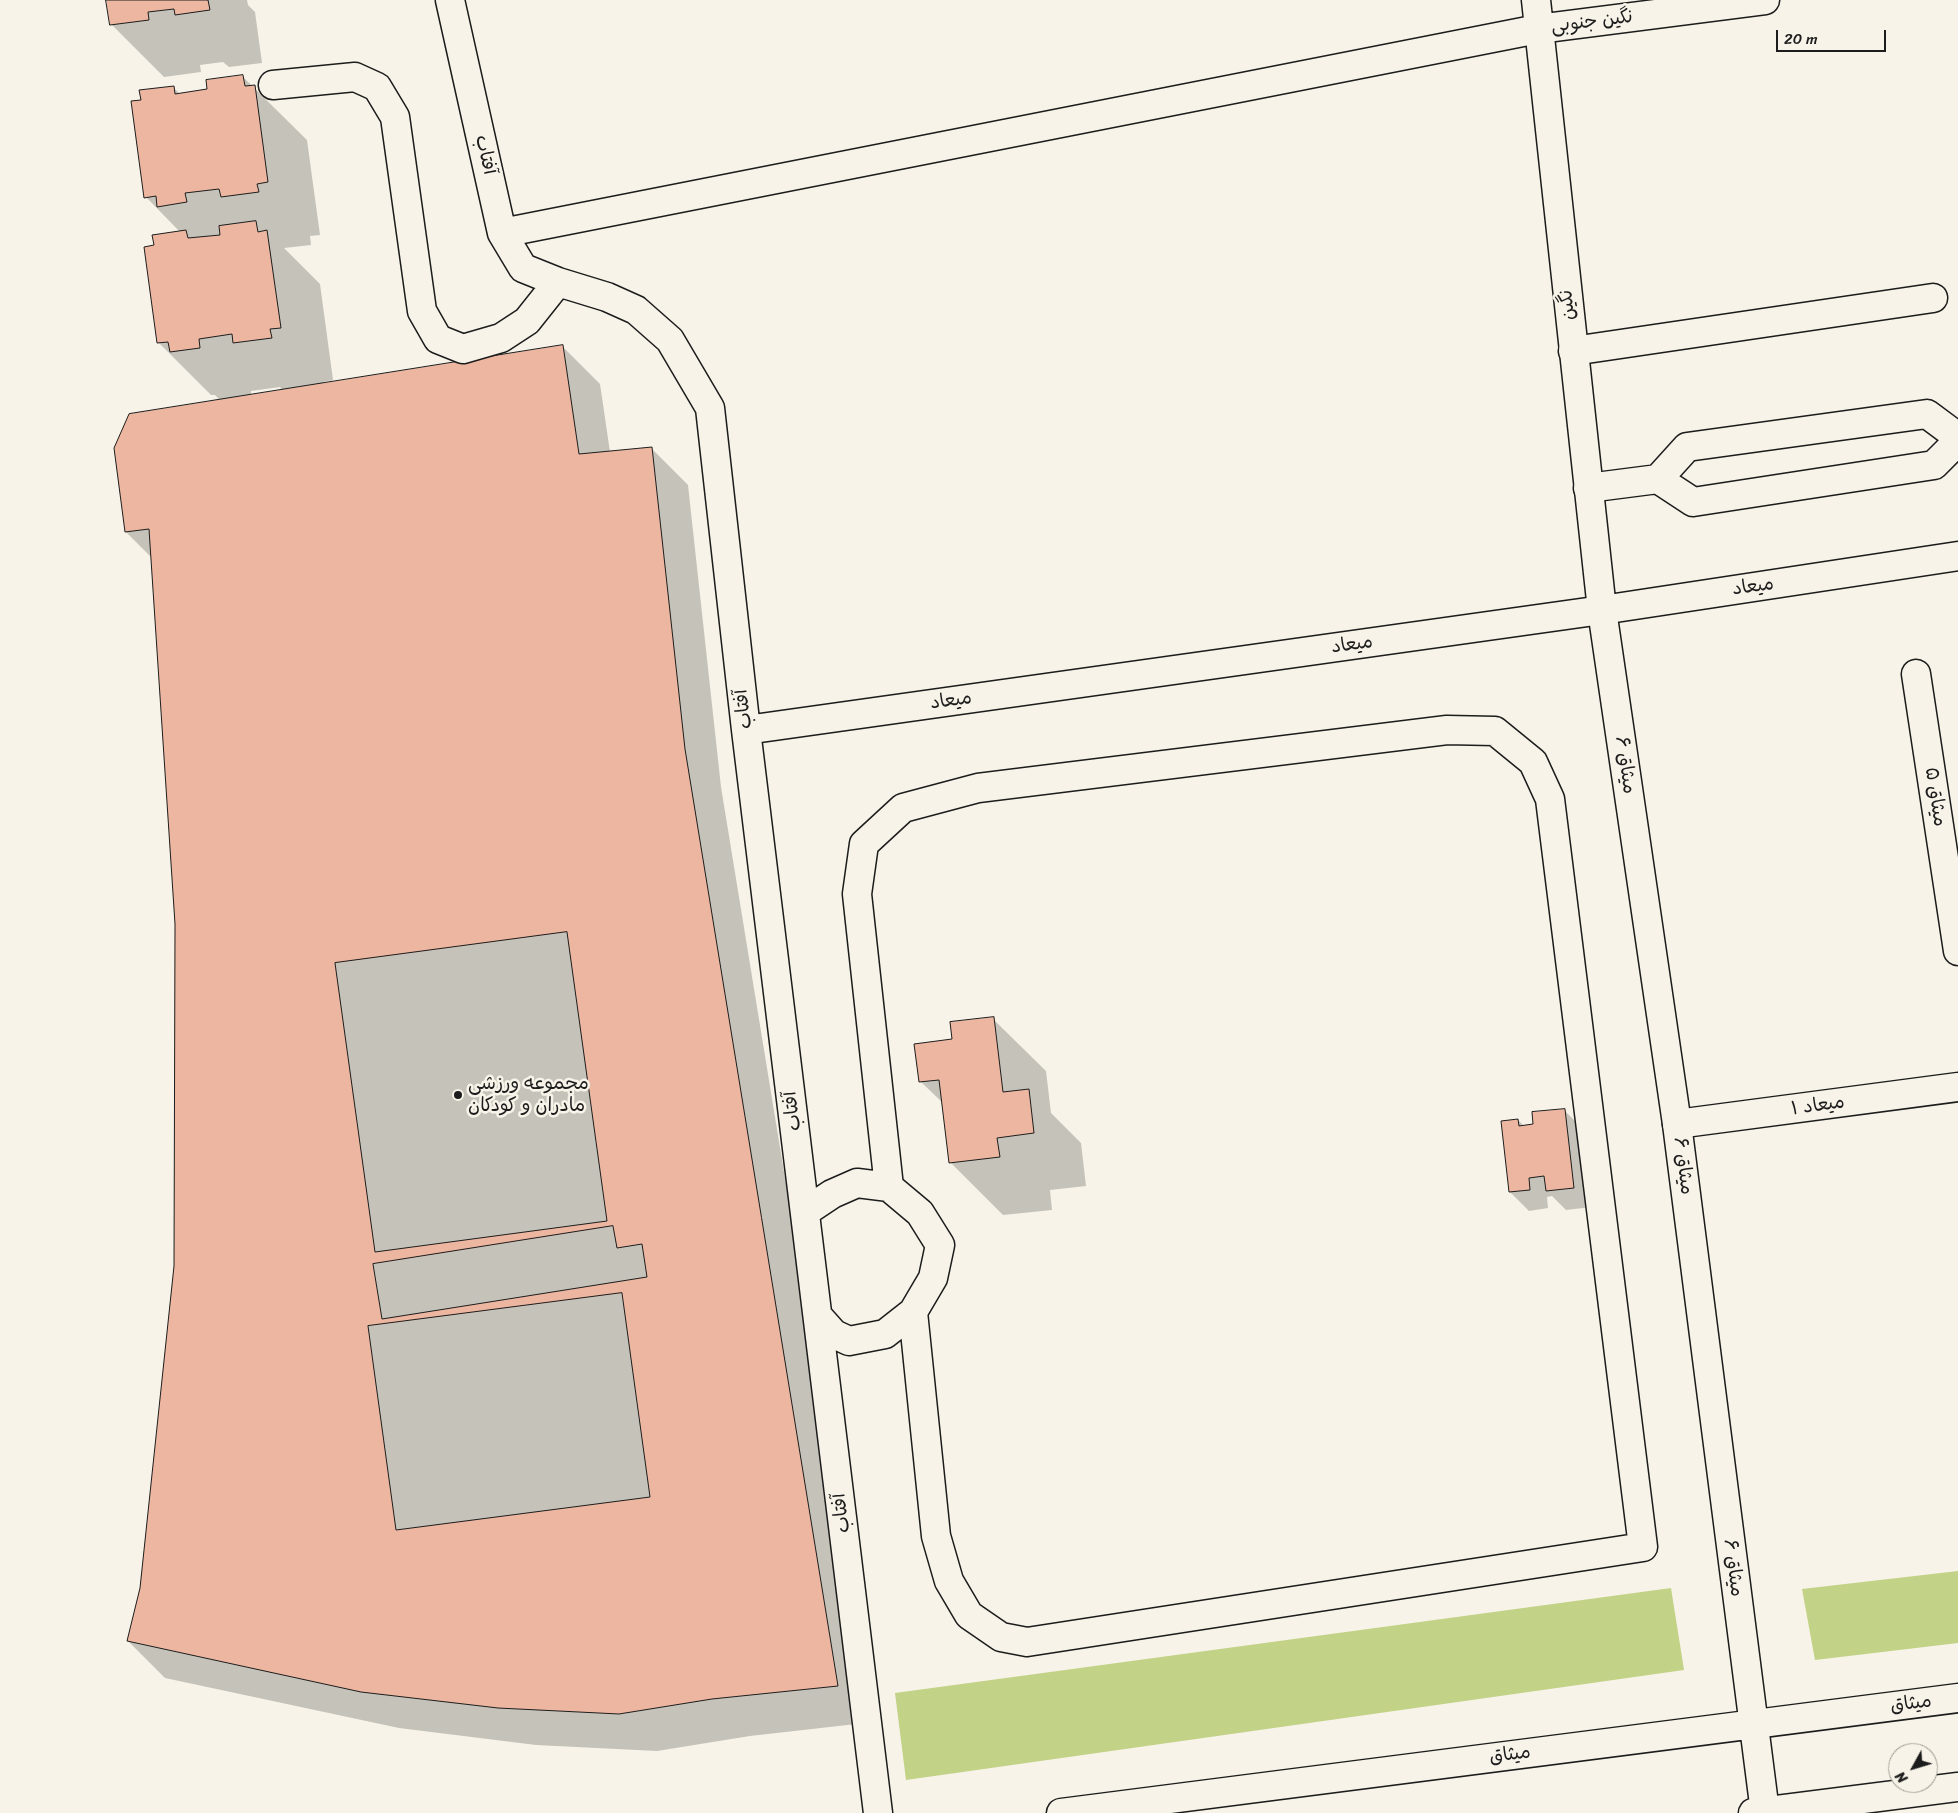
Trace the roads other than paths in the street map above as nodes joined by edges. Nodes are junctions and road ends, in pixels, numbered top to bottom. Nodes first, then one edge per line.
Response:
1 (450, 0) edge
2 (1536, 0) edge
3 (1765, 0) edge
4 (1538, 29) junction
5 (273, 85) dead end
6 (502, 233) junction
7 (558, 282) junction
8 (1933, 298) dead end
9 (1574, 351) junction
10 (1958, 437) edge
11 (1958, 441) edge
12 (1658, 479) junction
13 (1588, 488) junction
14 (1958, 556) edge
15 (1602, 610) junction
16 (1916, 674) dead end
17 (746, 730) junction
18 (1958, 951) edge
19 (1958, 1087) edge
20 (1677, 1124) junction
21 (889, 1187) junction
22 (805, 1212) junction
23 (913, 1312) junction
24 (818, 1316) junction
25 (1958, 1698) edge
26 (1753, 1724) junction
27 (1958, 1787) edge
28 (1759, 1812) edge
29 (878, 1813) edge
30 (1061, 1813) edge

1 - 6 street, آفتاب
2 - 4 street, نگین
3 - 4 street, نگین جنوبی
4 - 6 street, نگین جنوبی
4 - 9 street, نگین
5 - 7 street
6 - 7 street, آفتاب
7 - 17 street, آفتاب
8 - 9 street
9 - 13 street, نگین
10 - 12 street
11 - 12 street
12 - 13 street
13 - 15 street, نگین
14 - 15 street, میعاد
15 - 17 street, میعاد
15 - 20 street, میثاق ۶
16 - 18 street, میثاق ۵
17 - 22 street, آفتاب
19 - 20 street, میعاد ۱
20 - 26 street, میثاق ۶
21 - 22 street
21 - 23 street
21 - 23 street
22 - 24 street, آفتاب
23 - 24 street
24 - 29 street, آفتاب
25 - 26 street, میثاق
26 - 28 street, میثاق ۶
26 - 30 street, میثاق
27 - 28 street

